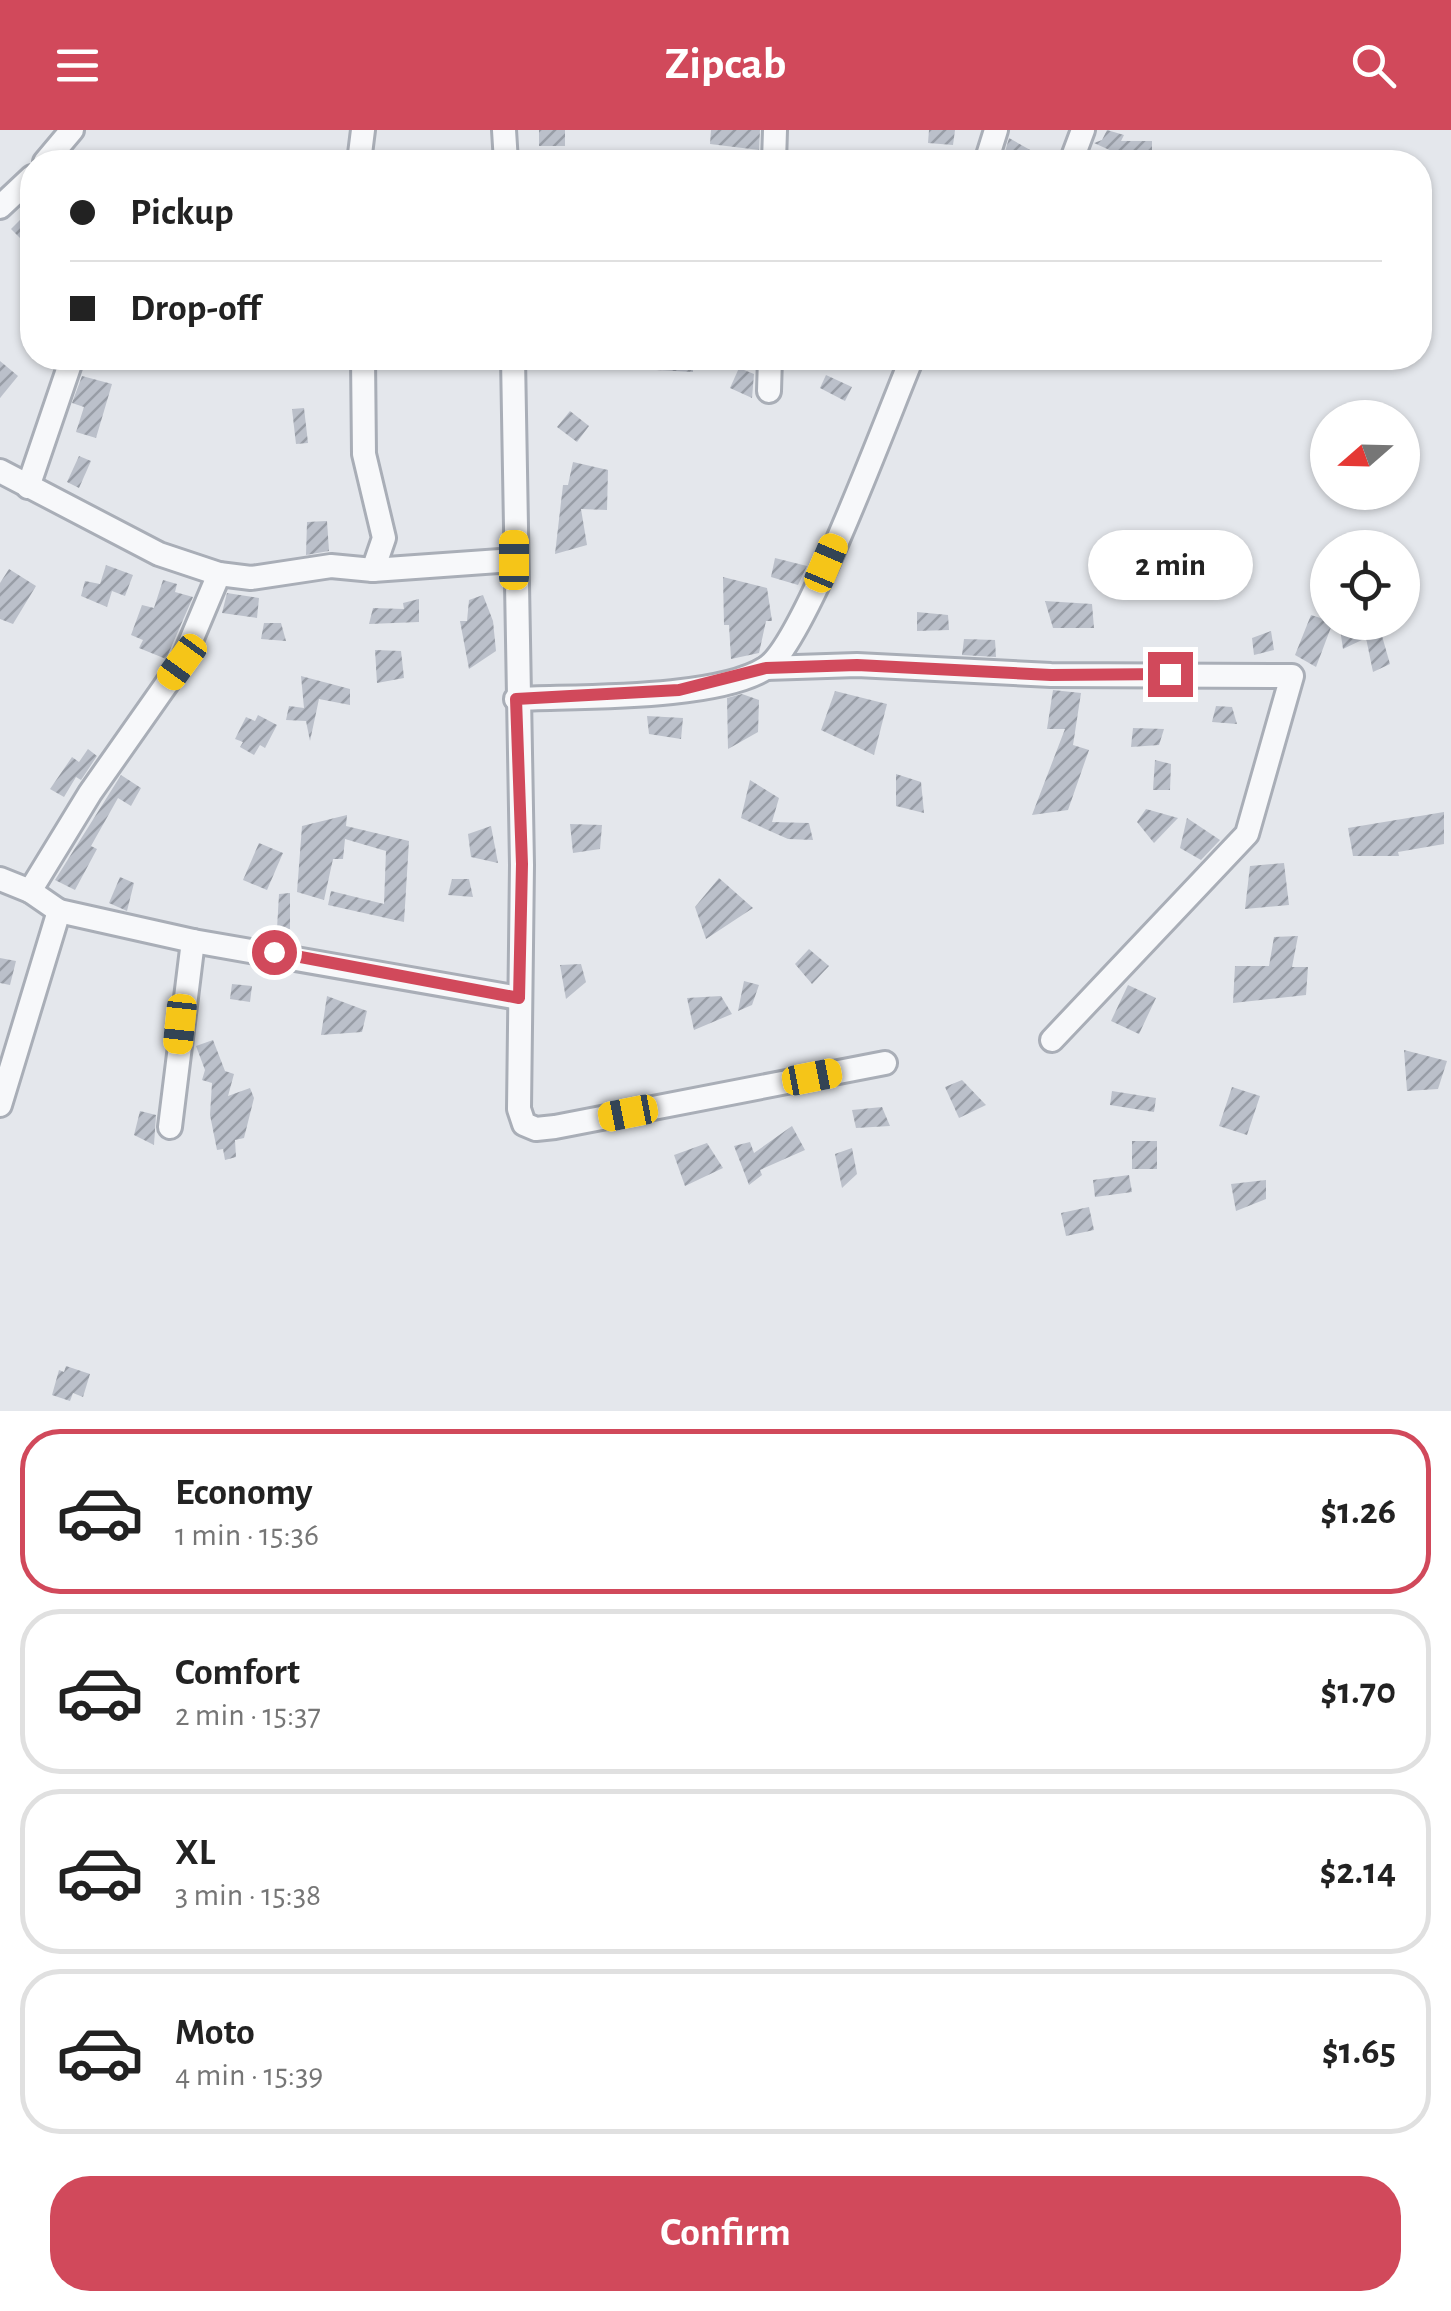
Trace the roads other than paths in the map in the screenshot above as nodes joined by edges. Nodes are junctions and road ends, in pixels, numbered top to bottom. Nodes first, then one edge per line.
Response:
1 (72, 130) edge
2 (55, 150) edge
3 (20, 189) edge
4 (0, 208) edge
5 (68, 370) edge
6 (363, 370) edge
7 (513, 370) edge
8 (770, 370) edge
9 (907, 370) edge
10 (769, 391) dead end
11 (0, 472) edge
12 (28, 487) junction
13 (514, 560) junction
14 (373, 570) junction
15 (218, 574) junction
16 (766, 668) junction
17 (516, 699) junction
18 (0, 879) edge
19 (30, 891) junction
20 (59, 911) junction
21 (193, 941) junction
22 (519, 998) junction
23 (1052, 1040) dead end
24 (885, 1063) dead end
25 (0, 1104) edge
26 (170, 1127) dead end

1 - 2 street
3 - 4 street
5 - 12 street
6 - 14 street
7 - 13 street
8 - 10 street
9 - 16 street
11 - 12 street
12 - 15 street
13 - 14 street
13 - 17 street
14 - 15 street
15 - 19 street
16 - 17 street
16 - 23 street
17 - 22 street
18 - 19 street
19 - 20 street
20 - 21 street
20 - 25 street
21 - 22 street
21 - 26 street
22 - 24 street

